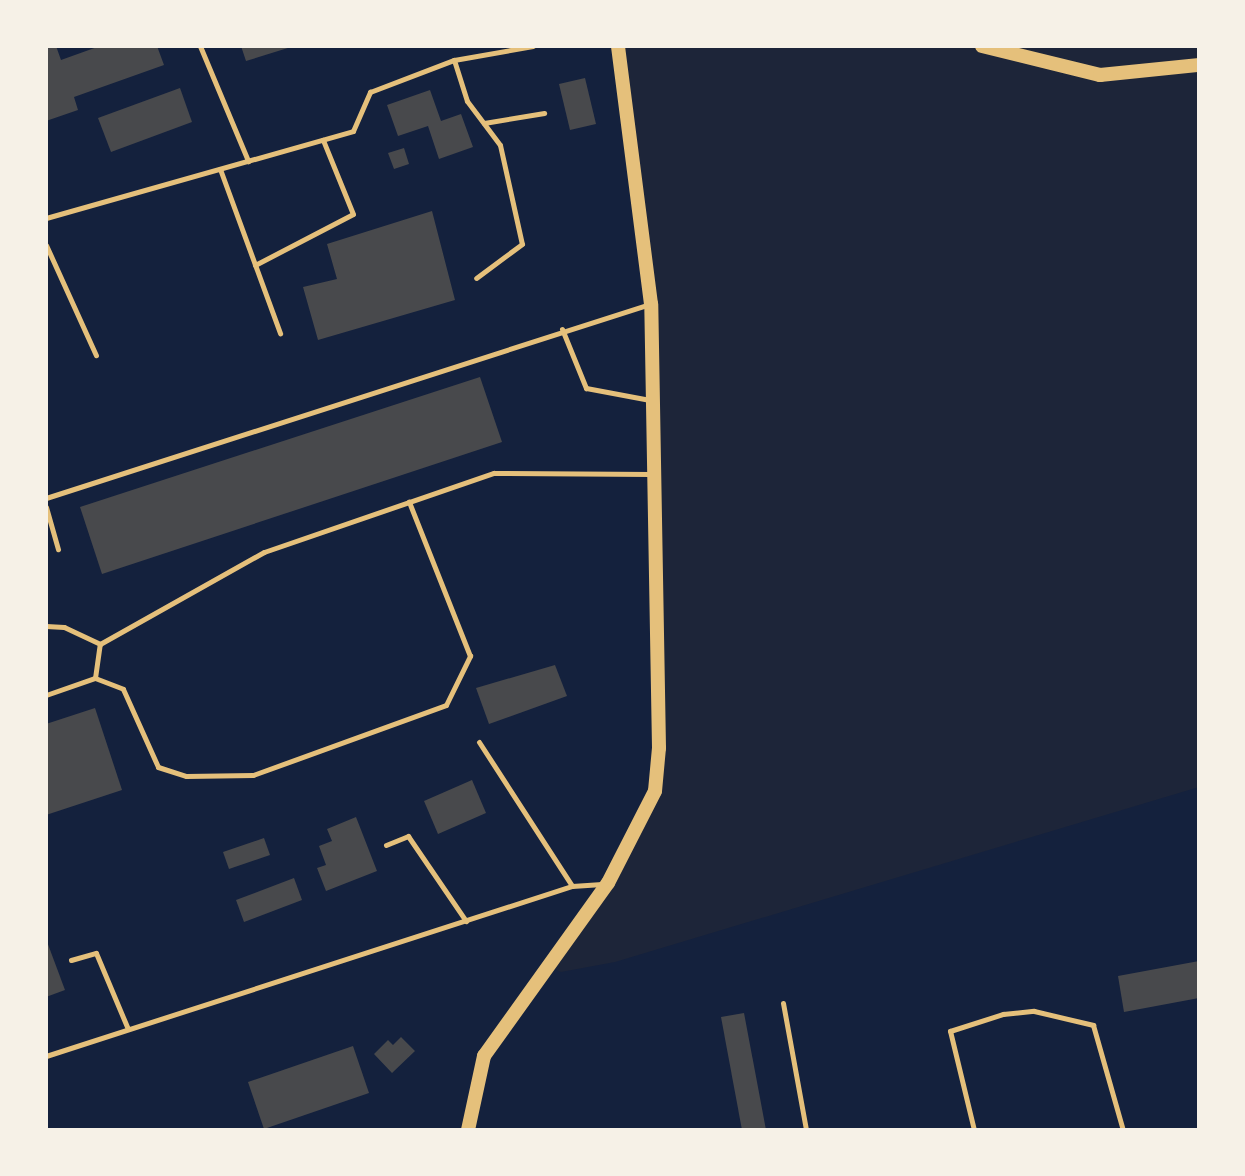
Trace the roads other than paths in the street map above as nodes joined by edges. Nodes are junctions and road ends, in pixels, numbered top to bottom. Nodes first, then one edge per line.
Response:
1 (200, 46) edge
2 (533, 46) edge
3 (618, 46) edge
4 (982, 46) edge
5 (454, 60) junction
6 (1199, 65) edge
7 (544, 113) dead end
8 (484, 123) junction
9 (323, 140) junction
10 (248, 161) junction
11 (220, 169) junction
12 (46, 218) edge
13 (46, 245) edge
14 (255, 265) junction
15 (476, 278) dead end
16 (651, 304) junction
17 (562, 329) junction
18 (280, 333) dead end
19 (96, 355) dead end
20 (651, 401) junction
21 (652, 474) junction
22 (46, 498) edge
23 (409, 502) junction
24 (46, 507) edge
25 (58, 549) dead end
26 (46, 626) edge
27 (100, 644) junction
28 (95, 678) junction
29 (46, 695) edge
30 (479, 742) dead end
31 (386, 845) dead end
32 (608, 883) junction
33 (572, 886) junction
34 (466, 921) junction
35 (71, 960) dead end
36 (783, 1003) dead end
37 (128, 1029) junction
38 (46, 1056) edge
39 (468, 1130) edge
40 (806, 1130) edge
41 (974, 1130) edge
42 (1123, 1130) edge

1 - 10 lane
2 - 5 lane
3 - 16 street
4 - 6 street
5 - 8 lane
5 - 9 lane
7 - 8 lane
8 - 15 lane
9 - 10 lane
9 - 14 lane
10 - 11 lane
11 - 12 lane
11 - 14 lane
13 - 19 lane
14 - 18 lane
16 - 17 lane
16 - 20 street
17 - 20 lane
17 - 22 lane
20 - 21 street
21 - 23 lane
21 - 32 street
23 - 27 lane
23 - 28 lane
24 - 25 lane
26 - 27 lane
27 - 28 lane
28 - 29 lane
30 - 33 lane
31 - 34 lane
32 - 33 lane
32 - 39 street
33 - 34 lane
34 - 37 lane
35 - 37 lane
36 - 40 lane
37 - 38 lane
41 - 42 lane

